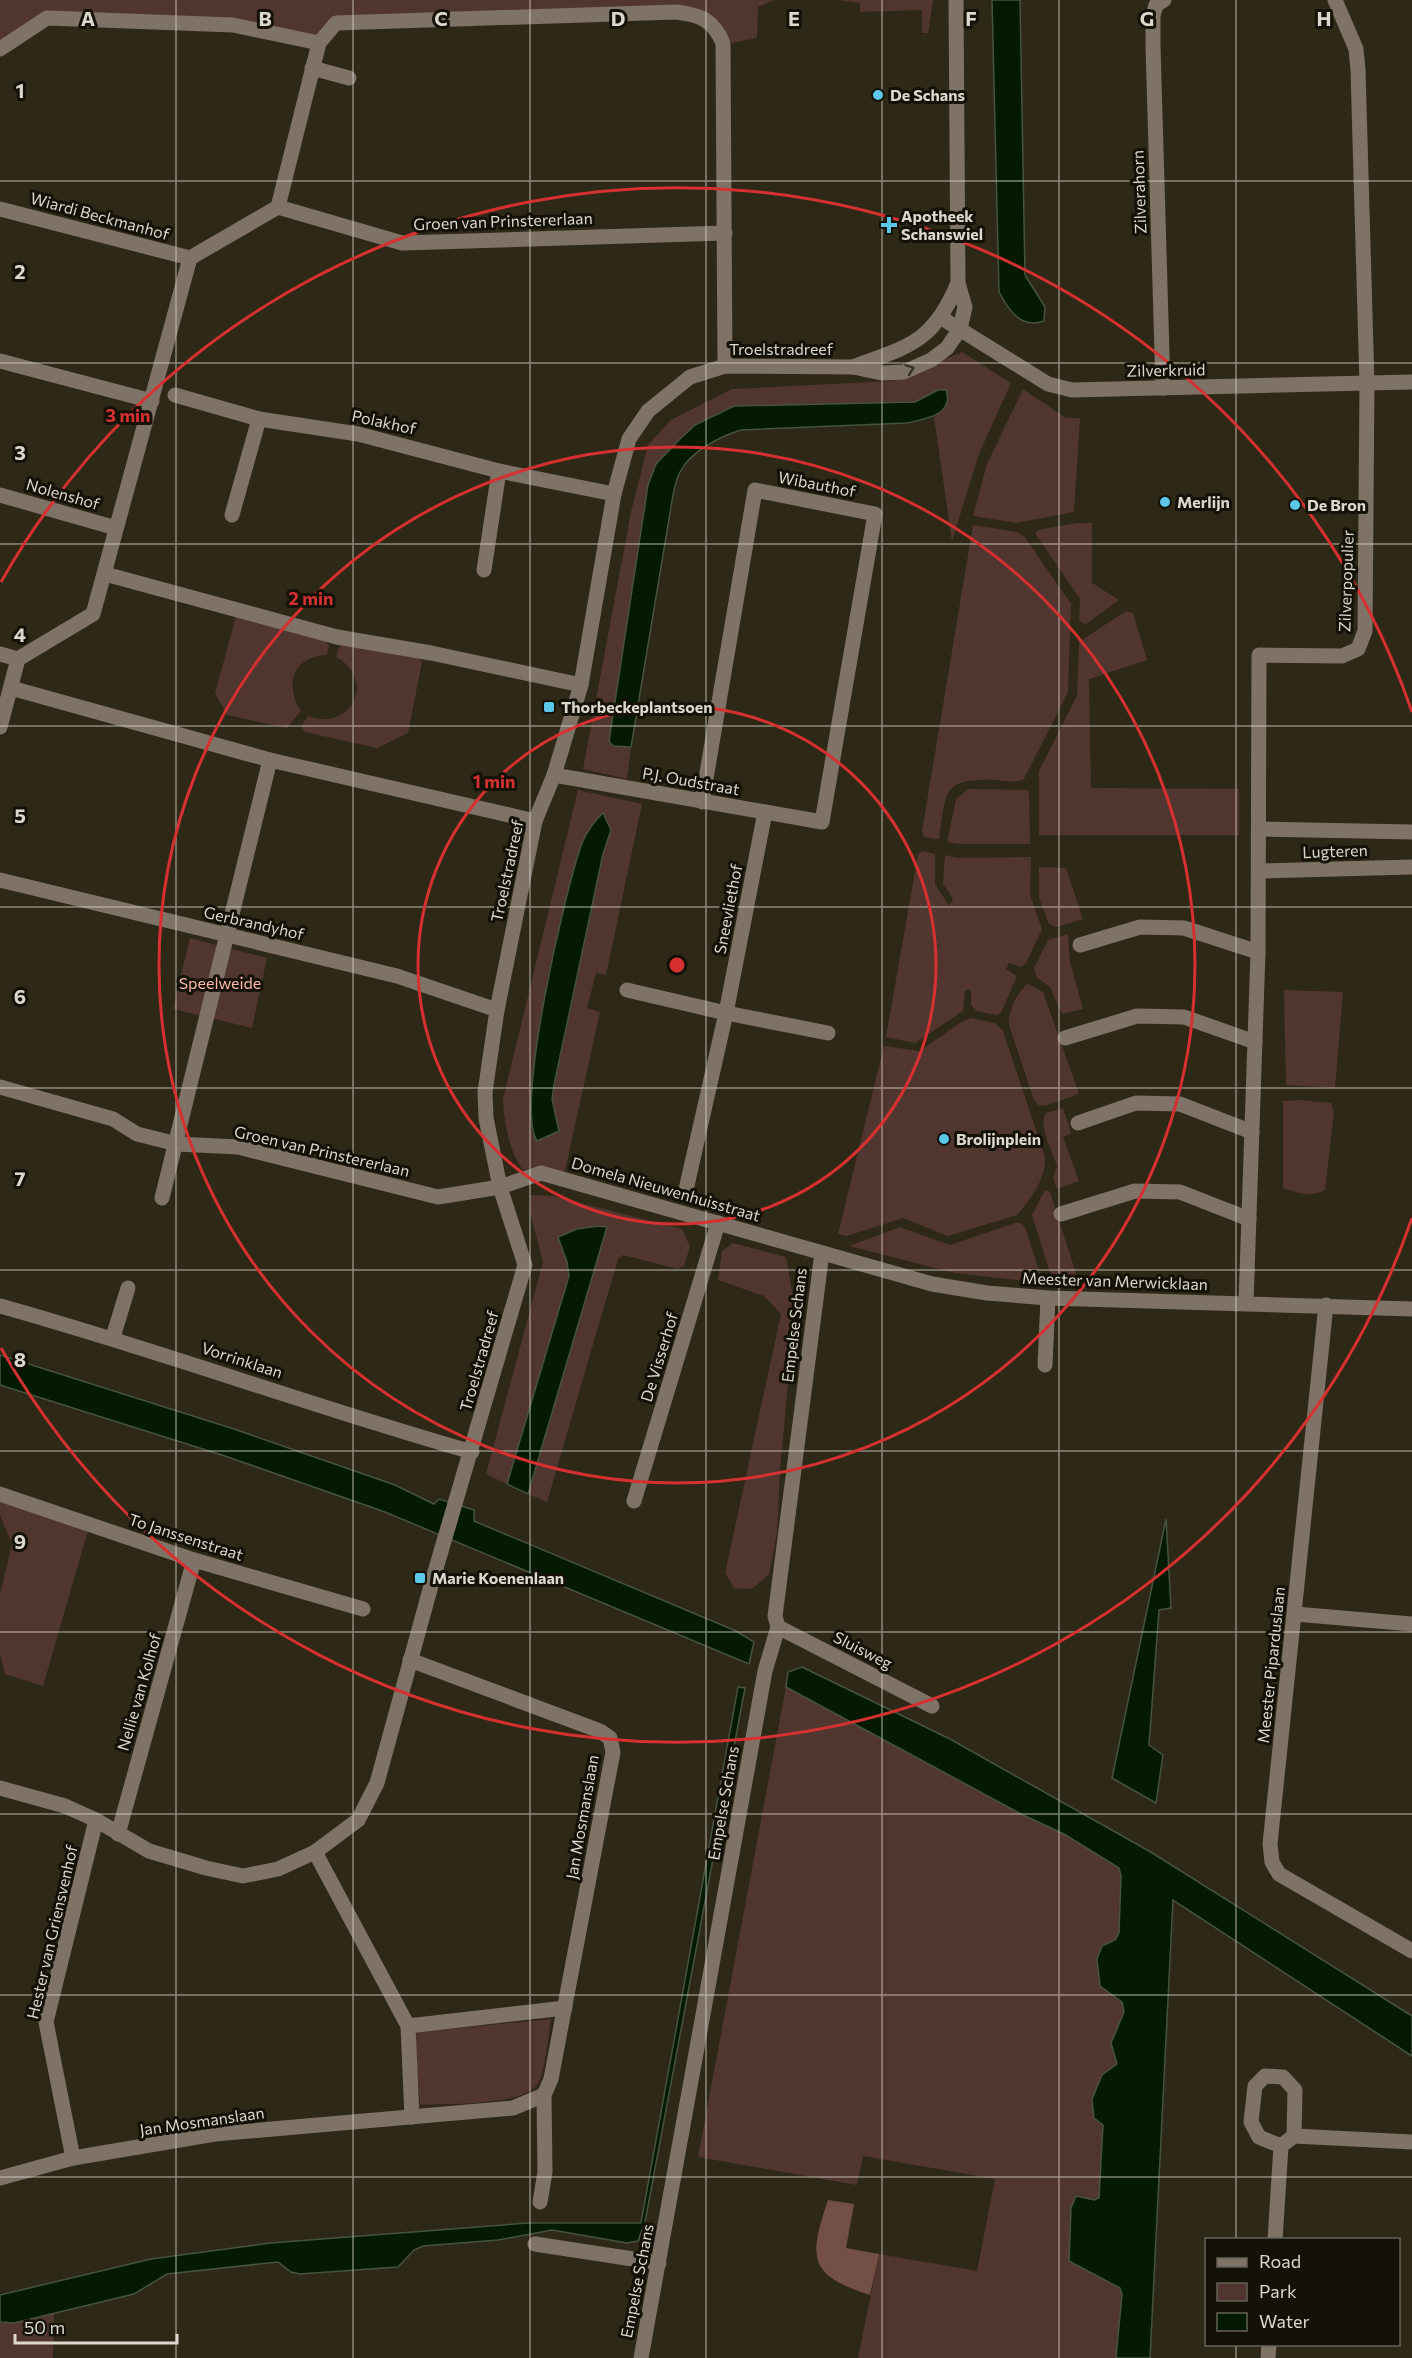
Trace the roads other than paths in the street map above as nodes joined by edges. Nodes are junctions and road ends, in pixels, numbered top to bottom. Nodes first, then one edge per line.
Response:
1 (956, 0) edge
2 (1164, 0) edge
3 (1335, 0) edge
4 (318, 43) junction
5 (0, 49) edge
6 (312, 68) junction
7 (349, 78) dead end
8 (278, 207) junction
9 (0, 209) edge
10 (725, 232) junction
11 (190, 258) junction
12 (958, 283) junction
13 (940, 317) junction
14 (960, 329) junction
15 (0, 361) edge
16 (725, 366) junction
17 (853, 367) junction
18 (1412, 382) edge
19 (1367, 384) junction
20 (1163, 388) junction
21 (175, 395) dead end
22 (152, 402) junction
23 (259, 419) junction
24 (499, 471) junction
25 (614, 494) junction
26 (0, 495) edge
27 (232, 515) dead end
28 (116, 528) junction
29 (484, 570) dead end
30 (105, 574) junction
31 (0, 654) edge
32 (18, 659) junction
33 (581, 685) junction
34 (11, 688) junction
35 (0, 727) edge
36 (270, 760) junction
37 (554, 775) junction
38 (702, 802) junction
39 (765, 812) junction
40 (535, 821) junction
41 (822, 822) joint
42 (1260, 829) junction
43 (1412, 832) edge
44 (1412, 867) edge
45 (1259, 871) junction
46 (0, 880) edge
47 (227, 935) junction
48 (1080, 945) dead end
49 (1258, 952) junction
50 (627, 990) dead end
51 (497, 1010) junction
52 (726, 1013) junction
53 (828, 1033) dead end
54 (1065, 1038) dead end
55 (1255, 1042) junction
56 (0, 1087) edge
57 (1078, 1123) dead end
58 (1252, 1132) junction
59 (177, 1144) junction
60 (500, 1186) junction
61 (685, 1194) dead end
62 (162, 1198) dead end
63 (1061, 1214) dead end
64 (1249, 1219) junction
65 (718, 1223) junction
66 (822, 1253) junction
67 (128, 1288) dead end
68 (1048, 1299) junction
69 (1246, 1303) junction
70 (1326, 1305) junction
71 (0, 1306) edge
72 (1412, 1309) edge
73 (113, 1337) junction
74 (1045, 1365) dead end
75 (472, 1452) junction
76 (0, 1494) edge
77 (634, 1501) dead end
78 (194, 1560) junction
79 (363, 1609) dead end
80 (1295, 1614) junction
81 (1412, 1624) edge
82 (778, 1628) junction
83 (410, 1660) junction
84 (932, 1706) dead end
85 (0, 1788) edge
86 (96, 1820) junction
87 (118, 1834) junction
88 (315, 1852) junction
89 (1412, 1951) edge
90 (565, 2008) junction
91 (408, 2026) junction
92 (544, 2095) junction
93 (412, 2117) junction
94 (1294, 2136) junction
95 (1412, 2142) edge
96 (1281, 2146) junction
97 (73, 2158) junction
98 (0, 2178) edge
99 (540, 2202) dead end
100 (1275, 2238) edge
101 (535, 2244) dead end
102 (659, 2263) junction
103 (641, 2358) edge

1 - 12 street, Troelstradreef
2 - 20 street, Zilverahorn
3 - 19 street
4 - 5 street
4 - 6 street
4 - 10 street
6 - 7 street
6 - 8 street
8 - 10 street, Groen van Prinstererlaan
8 - 11 street
9 - 11 street, Wiardi Beckmanhof
10 - 16 street
11 - 22 street
12 - 13 street, Troelstradreef
12 - 14 street, Troelstradreef
13 - 14 street, Zilverkruid
13 - 17 street, Troelstradreef
17 -> 14 street, Troelstradreef
14 - 20 street, Zilverkruid
15 - 22 street
16 - 17 street, Troelstradreef
16 - 25 street, Troelstradreef
18 - 19 street, Zilverkruid
19 - 20 street, Zilverkruid
19 - 42 street, Zilverpopulier
21 - 23 street, Polakhof
22 - 28 street
23 - 24 street, Polakhof
23 - 27 street
24 - 25 street, Polakhof
24 - 29 street
25 - 33 street, Troelstradreef
26 - 28 street, Nolenshof
28 - 30 street
30 - 32 street
30 - 33 street
31 - 32 street
32 - 34 street
33 - 37 street, Troelstradreef
34 - 35 street
34 - 36 street
36 - 40 street
36 - 47 street
37 - 38 street, P.J. Oudstraat
37 - 40 street, Troelstradreef
38 - 39 street, P.J. Oudstraat
38 - 41 street, Wibauthof
39 - 41 street, P.J. Oudstraat
39 - 52 street, Sneevliethof
40 - 51 street, Troelstradreef
42 - 43 street, Lugteren
42 - 45 street
44 - 45 street, Lugteren
45 - 49 street
46 - 47 street, Gerbrandyhof
47 - 51 street, Gerbrandyhof
47 - 59 street
48 - 49 street
49 - 55 street
50 - 52 street
51 - 60 street, Troelstradreef
52 - 53 street
52 - 61 street, Sneevliethof
54 - 55 street
55 - 58 street
56 - 59 street, Groen van Prinstererlaan
57 - 58 street
58 - 64 street
59 - 60 street, Groen van Prinstererlaan
59 - 62 street
60 - 65 street, Domela Nieuwenhuisstraat
60 - 75 street, Troelstradreef
63 - 64 street
64 - 69 street
65 - 66 street, Domela Nieuwenhuisstraat
65 - 77 street, De Visserhof
66 - 68 street, Meester van Merwicklaan
66 - 82 street, Empelse Schans
67 - 73 street
68 - 69 street, Meester van Merwicklaan
68 - 74 street
69 - 70 street, Meester van Merwicklaan
70 - 72 street, Meester van Merwicklaan
70 - 80 street, Meester Piparduslaan
71 - 73 street, Vorrinklaan
73 - 75 street, Vorrinklaan
75 - 83 street
76 - 78 street, To Janssenstraat
78 - 79 street, To Janssenstraat
78 - 87 street, Nellie van Kolhof
80 - 81 street
80 - 89 street, Meester Piparduslaan
82 - 84 street, Sluisweg
82 - 102 street, Empelse Schans
83 - 88 street
83 - 90 street, Jan Mosmanslaan
85 - 86 street
86 - 87 street
86 - 97 street, Hester van Griensvenhof
87 - 88 street
88 - 91 street
90 - 91 street
90 - 92 street, Jan Mosmanslaan
91 - 93 street
92 - 93 street, Jan Mosmanslaan
92 - 99 street
93 - 97 street, Jan Mosmanslaan
94 - 95 street
94 - 96 street
94 - 96 street
96 - 100 street
97 - 98 street, Jan Mosmanslaan
101 - 102 street
102 - 103 street, Empelse Schans

